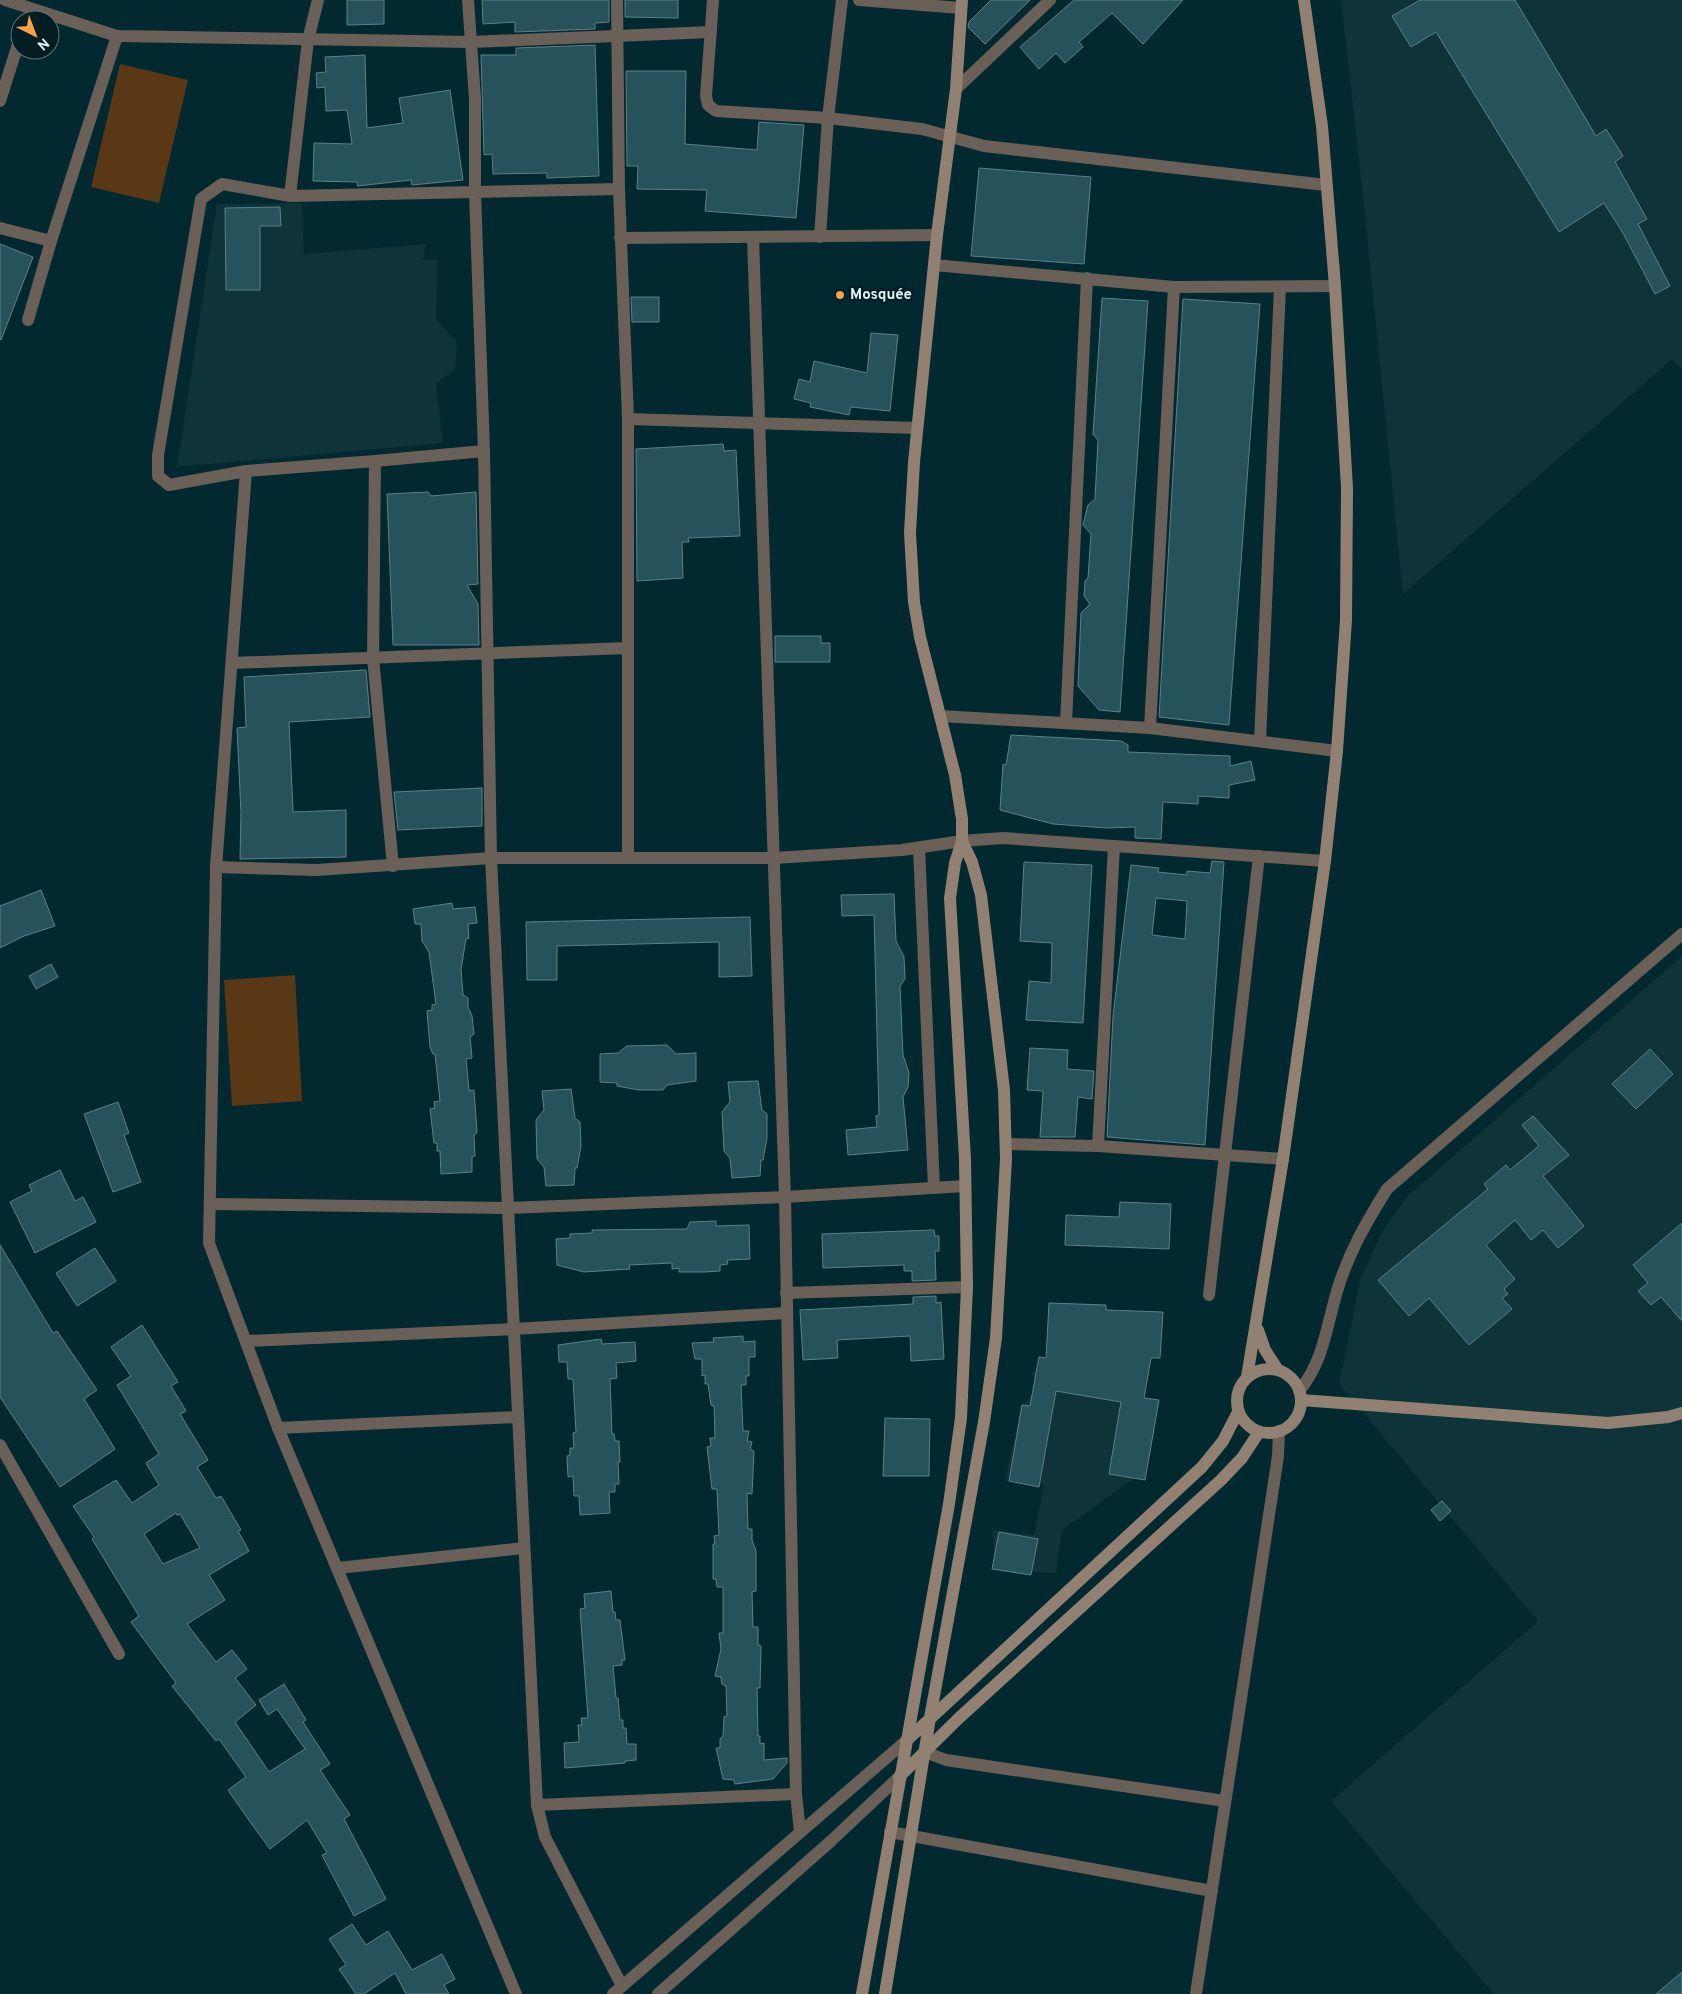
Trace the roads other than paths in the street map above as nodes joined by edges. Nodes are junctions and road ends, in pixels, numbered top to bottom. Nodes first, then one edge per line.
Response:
1 (5, 0) edge
2 (318, 0) edge
3 (468, 0) edge
4 (616, 0) edge
5 (713, 0) edge
6 (842, 0) edge
7 (859, 0) edge
8 (1050, 0) edge
9 (1304, 0) edge
10 (961, 4) edge
11 (21, 10) edge
12 (60, 22) edge
13 (711, 32) junction
14 (117, 36) junction
15 (616, 37) junction
16 (308, 40) junction
17 (471, 42) junction
18 (13, 60) edge
19 (956, 89) junction
20 (0, 101) edge
21 (828, 118) junction
22 (949, 138) junction
23 (1326, 185) junction
24 (619, 189) junction
25 (475, 192) junction
26 (290, 196) junction
27 (0, 228) edge
28 (937, 235) junction
29 (820, 236) junction
30 (753, 237) junction
31 (620, 238) junction
32 (51, 241) junction
33 (934, 265) junction
34 (1087, 278) junction
35 (1174, 286) junction
36 (1335, 286) junction
37 (1280, 287) junction
38 (28, 320) dead end
39 (628, 419) junction
40 (760, 423) junction
41 (918, 428) junction
42 (484, 451) junction
43 (376, 461) junction
44 (246, 471) junction
45 (628, 648) junction
46 (488, 654) junction
47 (373, 658) junction
48 (232, 663) junction
49 (940, 716) junction
50 (1066, 723) junction
51 (1150, 728) junction
52 (1260, 741) junction
53 (1337, 751) junction
54 (962, 841) junction
55 (1114, 846) junction
56 (919, 848) junction
57 (1259, 856) junction
58 (492, 858) junction
59 (628, 858) junction
60 (774, 858) junction
61 (1324, 861) junction
62 (393, 866) junction
63 (216, 867) junction
64 (1682, 934) edge
65 (1006, 1144) junction
66 (1098, 1146) junction
67 (1226, 1154) junction
68 (1283, 1158) junction
69 (965, 1186) junction
70 (934, 1188) junction
71 (785, 1197) junction
72 (210, 1204) junction
73 (508, 1208) junction
74 (967, 1287) junction
75 (786, 1292) junction
76 (1209, 1295) dead end
77 (786, 1313) junction
78 (1257, 1328) junction
79 (514, 1329) junction
80 (246, 1340) junction
81 (1278, 1370) junction
82 (1248, 1377) junction
83 (1300, 1396) junction
84 (1238, 1412) junction
85 (1682, 1413) edge
86 (518, 1417) junction
87 (278, 1428) junction
88 (1279, 1431) junction
89 (1259, 1432) junction
90 (0, 1445) edge
91 (524, 1548) junction
92 (338, 1568) junction
93 (118, 1654) dead end
94 (930, 1718) junction
95 (906, 1740) junction
96 (925, 1752) junction
97 (899, 1777) junction
98 (796, 1794) junction
99 (1225, 1801) junction
100 (537, 1805) junction
101 (800, 1832) junction
102 (890, 1832) junction
103 (911, 1836) junction
104 (1212, 1891) junction
105 (618, 1990) edge
106 (516, 1994) edge
107 (658, 1994) edge
108 (862, 1994) edge
109 (885, 1994) edge
110 (1196, 1994) edge

1 - 11 street
2 - 16 street
3 - 17 street
4 - 15 street
5 - 13 street
6 - 21 street
7 - 10 street
8 - 19 street
9 - 23 main road
10 - 19 main road
12 - 14 street
13 - 15 street
13 - 21 street
14 - 16 street
14 - 32 street
15 - 17 street
15 - 24 street
16 - 17 street
16 - 26 street
17 - 25 street
18 - 20 street
19 - 22 main road
21 - 22 street
21 - 29 street
22 - 23 street
22 - 28 main road
23 - 36 main road
24 - 25 street
24 - 31 street
25 - 26 street
25 - 42 street
26 - 44 street
27 - 32 street
28 - 29 street
28 - 33 main road
29 - 30 street
30 - 31 street
30 - 40 street
31 - 39 street
32 - 38 street
33 - 34 street
33 - 41 main road
34 - 35 street
34 - 50 street
35 - 37 street
35 - 51 street
36 - 37 street
36 - 53 main road
37 - 52 street
39 - 40 street
39 - 45 street
40 - 41 street
40 - 60 street
41 - 49 main road
42 - 43 street
42 - 46 street
43 - 44 street
43 - 47 street
44 - 48 street
45 - 46 street
45 - 59 street
46 - 47 street
46 - 58 street
47 - 48 street
47 - 62 street
48 - 63 street
49 - 50 street
49 - 54 main road
50 - 51 street
51 - 52 street
52 - 53 street
53 - 61 main road
54 - 55 street
54 - 56 street
54 - 65 main road
54 - 69 main road
55 - 57 street
55 - 66 street
56 - 60 street
56 - 70 street
57 - 61 street
57 - 67 street
58 - 59 street
58 - 62 street
58 - 73 street
59 - 60 street
60 - 71 street
61 - 68 main road
62 - 63 street
63 - 72 street
64 - 83 street
65 - 66 street
65 - 94 main road
66 - 67 street
67 - 68 street
67 - 76 street
68 - 78 main road
69 - 70 street
69 - 74 main road
70 - 71 street
71 - 73 street
71 - 75 street
72 - 73 street
72 - 80 street
73 - 79 street
74 - 75 street
74 - 95 main road
75 - 77 street
77 - 79 street
77 - 98 street
78 - 81 main road
78 - 82 main road
79 - 80 street
79 - 86 street
80 - 87 street
81 - 82 main road
81 - 83 main road
82 - 84 main road
83 - 85 main road
83 - 88 main road
84 - 89 main road
84 - 94 main road
86 - 87 street
86 - 91 street
87 - 92 street
88 - 89 main road
88 - 99 street
89 - 96 main road
90 - 93 street
91 - 92 street
91 - 100 street
92 - 106 street
94 - 95 main road
94 - 96 main road
95 - 97 main road
95 - 101 street
96 - 97 main road
96 - 99 street
96 - 103 main road
97 - 102 main road
97 - 107 street
98 - 100 street
98 - 101 street
99 - 104 street
100 - 105 street
101 - 105 street
102 - 103 street
102 - 108 main road
103 - 104 street
103 - 109 main road
104 - 110 street

